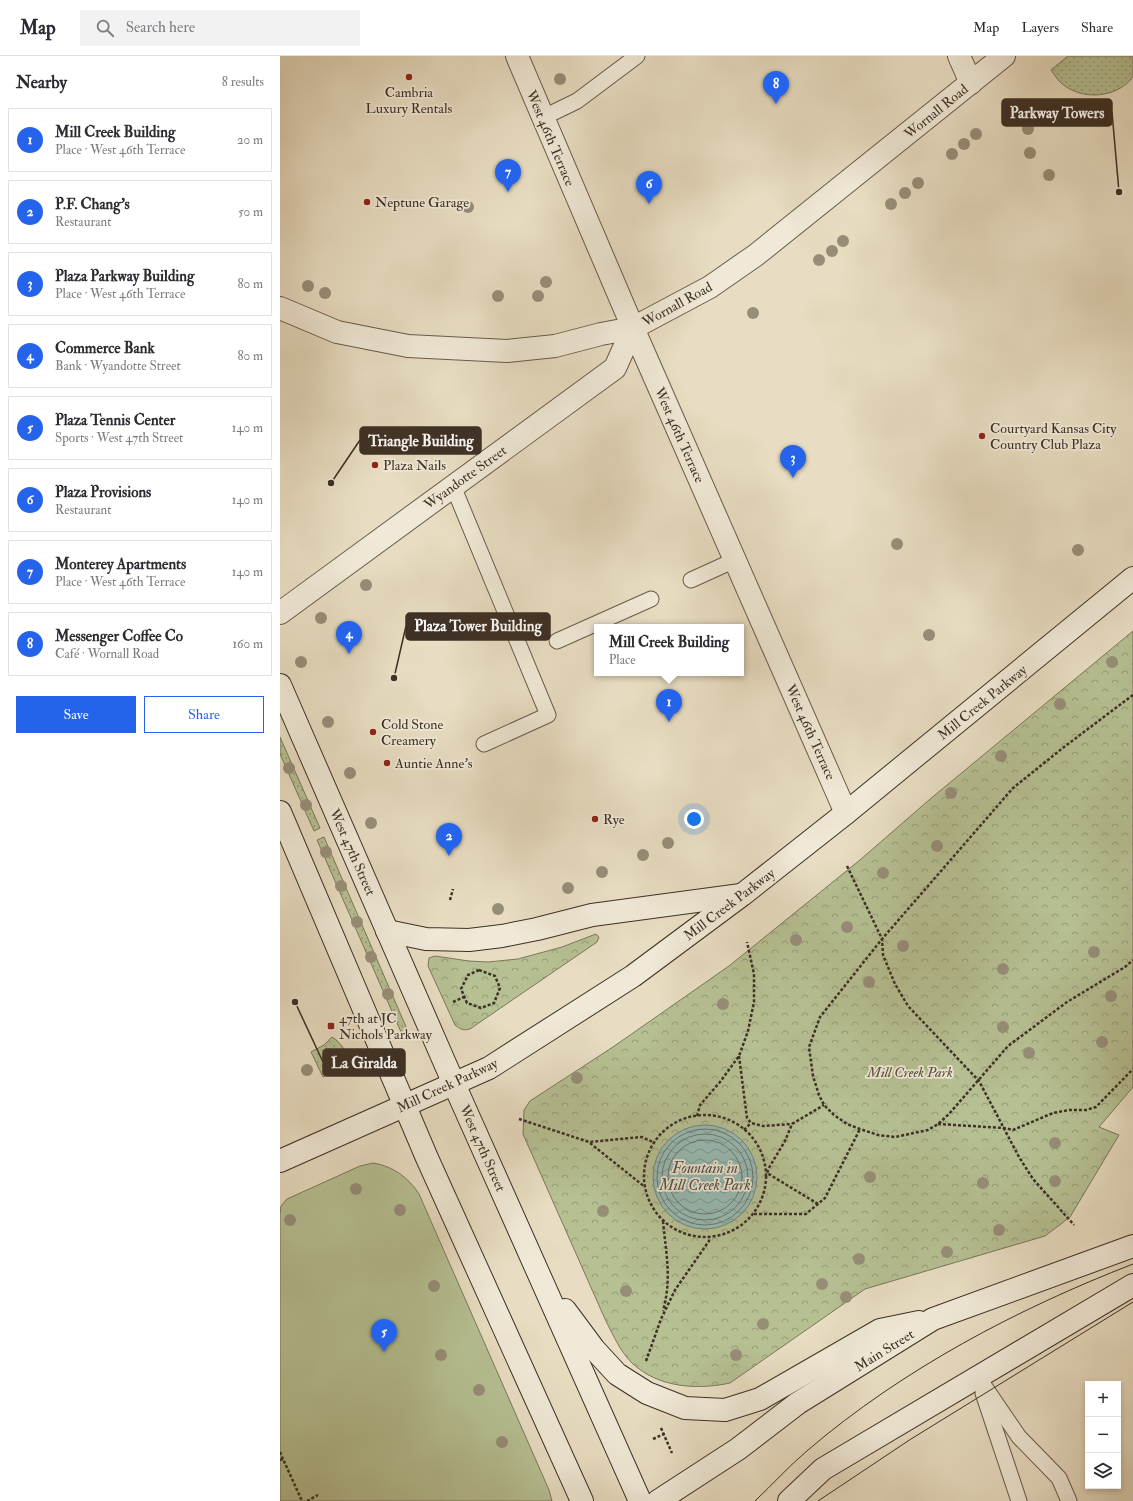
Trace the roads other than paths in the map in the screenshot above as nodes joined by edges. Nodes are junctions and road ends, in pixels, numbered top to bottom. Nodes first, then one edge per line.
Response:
1 (517, 56) edge
2 (637, 56) edge
3 (959, 56) edge
4 (1004, 56) edge
5 (971, 83) junction
6 (542, 118) junction
7 (280, 308) edge
8 (633, 328) junction
9 (452, 486) junction
10 (735, 560) junction
11 (1133, 578) edge
12 (691, 580) dead end
13 (651, 599) dead end
14 (280, 613) edge
15 (594, 624) edge
16 (595, 624) edge
17 (557, 641) dead end
18 (280, 685) edge
19 (484, 744) dead end
20 (280, 812) edge
21 (846, 813) junction
22 (742, 895) junction
23 (387, 930) junction
24 (454, 1084) junction
25 (404, 1106) junction
26 (280, 1161) edge
27 (1133, 1246) edge
28 (540, 1275) junction
29 (1133, 1285) edge
30 (933, 1319) junction
31 (978, 1377) junction
32 (582, 1501) edge
33 (640, 1501) edge
34 (658, 1501) edge
35 (789, 1501) edge
36 (1019, 1501) edge
37 (1069, 1501) edge

1 - 6 main road, West 46th Terrace
2 - 6 lane
3 - 5 main road
4 - 5 main road, Wornall Road
5 - 8 main road, Wornall Road
6 - 8 main road, West 46th Terrace
7 - 8 main road, Wornall Road
8 - 9 main road, Wyandotte Street
8 - 10 main road, West 46th Terrace
9 - 14 main road, Wyandotte Street
9 - 19 lane
10 - 12 lane
10 - 21 main road, West 46th Terrace
11 - 21 main road, Mill Creek Parkway
13 - 16 lane
15 - 17 lane
18 - 23 main road, West 47th Street
20 - 25 main road
21 - 22 main road, Mill Creek Parkway
22 - 23 main road
22 - 24 main road, Mill Creek Parkway
23 - 24 main road, West 47th Street
24 - 25 main road, Mill Creek Parkway
24 - 28 main road, West 47th Street
25 - 26 main road, Mill Creek Parkway
25 - 32 main road
27 - 30 main road, Main Street
28 - 30 main road
28 - 33 main road, West 47th Street
29 - 31 main road
30 - 34 main road, Main Street
31 - 35 main road
31 - 36 lane
31 - 37 lane

